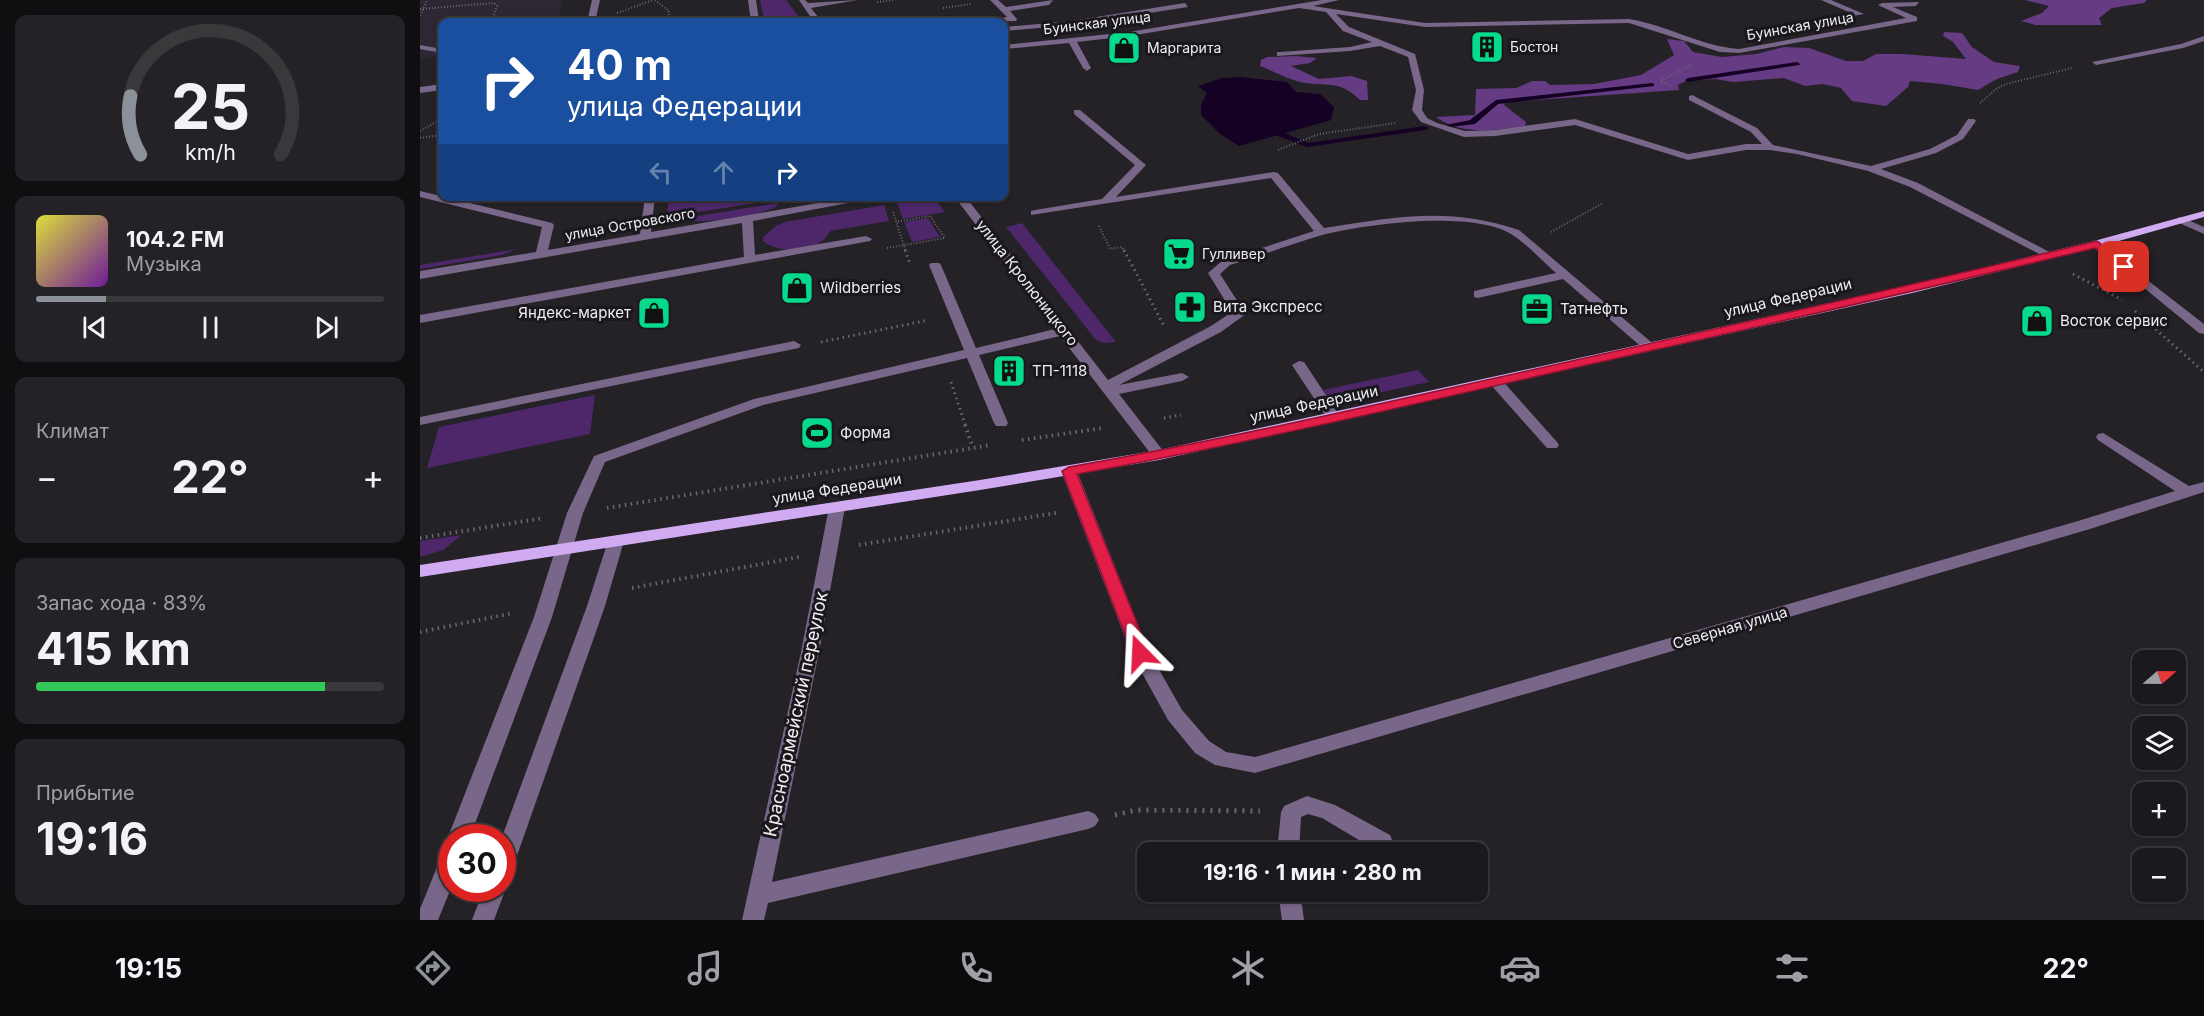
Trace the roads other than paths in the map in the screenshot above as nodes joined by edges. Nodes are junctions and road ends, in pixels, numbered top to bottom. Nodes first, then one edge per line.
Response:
1 (596, 0) edge
2 (752, 0) edge
3 (854, 0) edge
4 (994, 0) edge
5 (1049, 0) edge
6 (1273, 0) edge
7 (1333, 0) edge
8 (1825, 0) edge
9 (803, 3) edge
10 (1916, 4) dead end
11 (1185, 5) dead end
12 (1300, 6) junction
13 (1284, 8) junction
14 (1004, 10) junction
15 (1328, 10) junction
16 (592, 18) edge
17 (754, 18) edge
18 (815, 18) edge
19 (1008, 20) edge
20 (1821, 20) dead end
21 (1008, 29) edge
22 (2204, 38) edge
23 (1072, 40) junction
24 (1380, 43) junction
25 (420, 47) edge
26 (1008, 47) edge
27 (438, 50) edge
28 (1280, 54) dead end
29 (2097, 62) road end
30 (1087, 68) dead end
31 (438, 88) edge
32 (420, 90) edge
33 (1692, 98) dead end
34 (1077, 112) dead end
35 (1971, 121) road end
36 (1770, 147) junction
37 (1871, 169) junction
38 (420, 195) edge
39 (438, 199) edge
40 (446, 201) edge
41 (649, 201) edge
42 (851, 201) edge
43 (963, 201) edge
44 (1105, 202) junction
45 (1035, 213) dead end
46 (2204, 214) edge
47 (747, 219) junction
48 (2181, 220) junction
49 (2204, 231) edge
50 (1321, 232) junction
51 (645, 236) junction
52 (866, 239) dead end
53 (2097, 244) junction
54 (541, 254) junction
55 (2051, 256) junction
56 (750, 260) junction
57 (935, 265) dead end
58 (420, 275) edge
59 (1565, 275) junction
60 (1478, 294) dead end
61 (420, 319) edge
62 (2204, 330) edge
63 (1064, 331) junction
64 (794, 345) dead end
65 (1650, 347) junction
66 (971, 353) junction
67 (1299, 365) dead end
68 (1182, 376) dead end
69 (1496, 382) junction
70 (1109, 389) junction
71 (1334, 418) junction
72 (420, 421) edge
73 (1000, 423) dead end
74 (2103, 437) dead end
75 (1551, 445) dead end
76 (1160, 455) junction
77 (1069, 471) junction
78 (2195, 490) edge
79 (837, 507) junction
80 (616, 541) junction
81 (562, 549) junction
82 (420, 571) edge
83 (1088, 820) road end
84 (464, 824) edge
85 (516, 828) edge
86 (1289, 842) edge
87 (1382, 842) dead end
88 (438, 892) edge
89 (759, 895) junction
90 (490, 902) edge
91 (1291, 902) edge
92 (750, 919) edge
93 (427, 920) edge
94 (483, 920) edge
95 (1293, 920) edge

1 - 16 street
2 - 17 street
3 - 9 street
4 - 14 street
5 - 14 street
6 - 13 street
7 - 12 street, Буинская улица
8 - 20 street
9 - 18 street
10 - 15 street, Буинская улица
11 - 21 street
12 - 13 street, Буинская улица
12 - 15 street, Буинская улица
13 - 23 street, Буинская улица
14 - 19 street
15 - 24 street
22 - 29 street
23 - 26 street, Буинская улица
23 - 30 street
24 - 28 street
24 - 36 street
25 - 27 street
31 - 32 street
33 - 36 street
34 - 44 street
35 - 37 street
36 - 37 street
37 - 55 street
38 - 39 street
40 - 54 street
41 - 51 street
42 - 47 street, улица Островского
43 - 63 street, улица Кролюницкого
44 - 45 street
44 - 50 street
46 - 48 main road, улица Федерации
47 - 51 street, улица Островского
47 - 56 street
48 - 49 street
48 - 53 main road, улица Федерации
50 - 59 street
50 - 70 street
51 - 54 street, улица Островского
52 - 56 street
53 - 55 main road, улица Федерации
53 - 62 street
54 - 58 street, улица Островского
55 - 65 main road, улица Федерации
56 - 61 street
57 - 66 street
59 - 60 street
59 - 65 street
63 - 66 street
63 - 70 street, улица Кролюницкого
64 - 72 street
65 - 69 main road, улица Федерации
66 - 73 street
66 - 81 street
67 - 71 street
68 - 70 street
69 - 71 main road, улица Федерации
69 - 75 street
70 - 76 street, улица Кролюницкого
71 - 76 main road, улица Федерации
74 - 78 street
76 - 77 main road, улица Федерации
77 - 78 street, Северная улица
77 - 79 main road, улица Федерации
79 - 80 main road, улица Федерации
79 - 89 street, Красноармейский переулок
80 - 81 main road, улица Федерации
80 - 85 street
81 - 82 main road, улица Федерации
81 - 84 street
83 - 89 street
86 - 87 street
88 - 93 street
89 - 92 street, Красноармейский переулок
90 - 94 street
91 - 95 street

